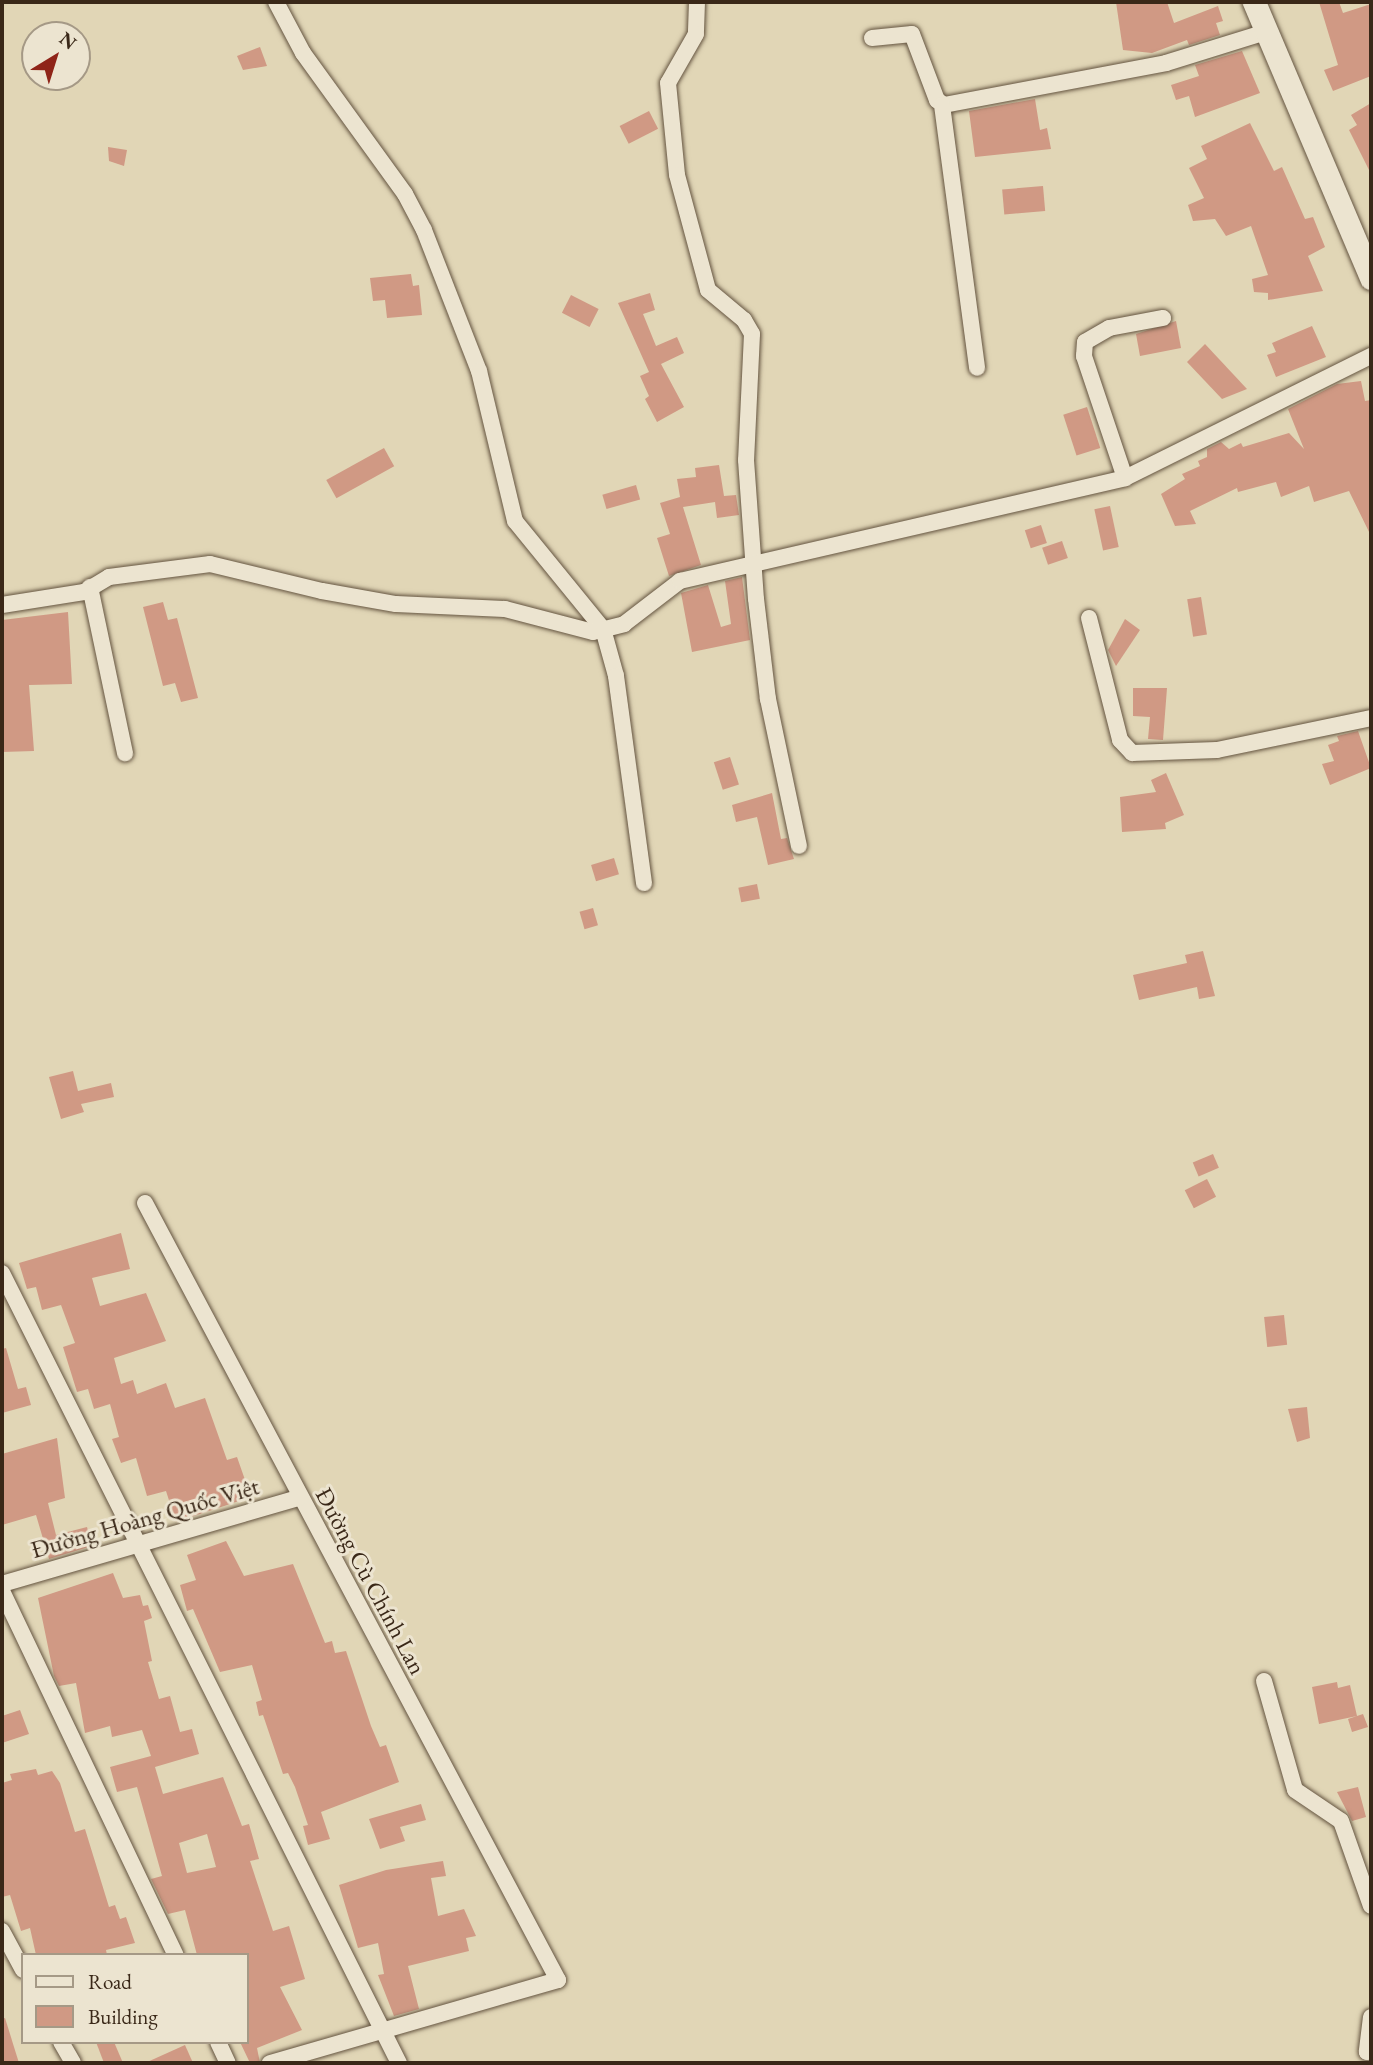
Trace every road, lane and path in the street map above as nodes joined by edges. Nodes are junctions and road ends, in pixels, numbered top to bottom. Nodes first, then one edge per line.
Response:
1 (276, 2) edge
2 (697, 2) edge
3 (1254, 2) edge
4 (1266, 32) junction
5 (872, 38) dead end
6 (942, 104) junction
7 (1371, 278) edge
8 (1163, 318) dead end
9 (1371, 356) edge
10 (977, 368) dead end
11 (1125, 478) junction
12 (755, 561) junction
13 (90, 587) junction
14 (2, 606) edge
15 (1089, 618) dead end
16 (603, 629) junction
17 (1371, 718) edge
18 (125, 753) dead end
19 (799, 846) dead end
20 (644, 883) dead end
21 (145, 1203) dead end
22 (2, 1273) edge
23 (301, 1497) junction
24 (138, 1544) junction
25 (2, 1584) edge
26 (2, 1591) edge
27 (1264, 1681) dead end
28 (1371, 1906) edge
29 (2, 1931) edge
30 (175, 1953) edge
31 (21, 1966) edge
32 (1371, 2017) edge
33 (385, 2032) junction
34 (62, 2044) edge
35 (219, 2044) edge
36 (1371, 2051) edge
37 (73, 2063) edge
38 (228, 2063) edge
39 (271, 2063) edge
40 (400, 2063) edge

1 - 16 street
2 - 12 street
3 - 4 main road
4 - 6 street
4 - 7 main road
5 - 6 street
6 - 10 street
8 - 11 street
9 - 11 street
11 - 12 street
12 - 16 street
12 - 19 street
13 - 14 street
13 - 16 street
13 - 18 street
15 - 17 street
16 - 20 street
21 - 23 street, Đường Cù Chính Lan
22 - 24 street
23 - 24 street, Đường Hoàng Quốc Việt
23 - 33 street, Đường Cù Chính Lan
24 - 25 street, Đường Hoàng Quốc Việt
24 - 33 street
26 - 30 street
27 - 28 street
29 - 31 street
32 - 36 street
33 - 39 street
33 - 40 street
34 - 37 street
35 - 38 street

